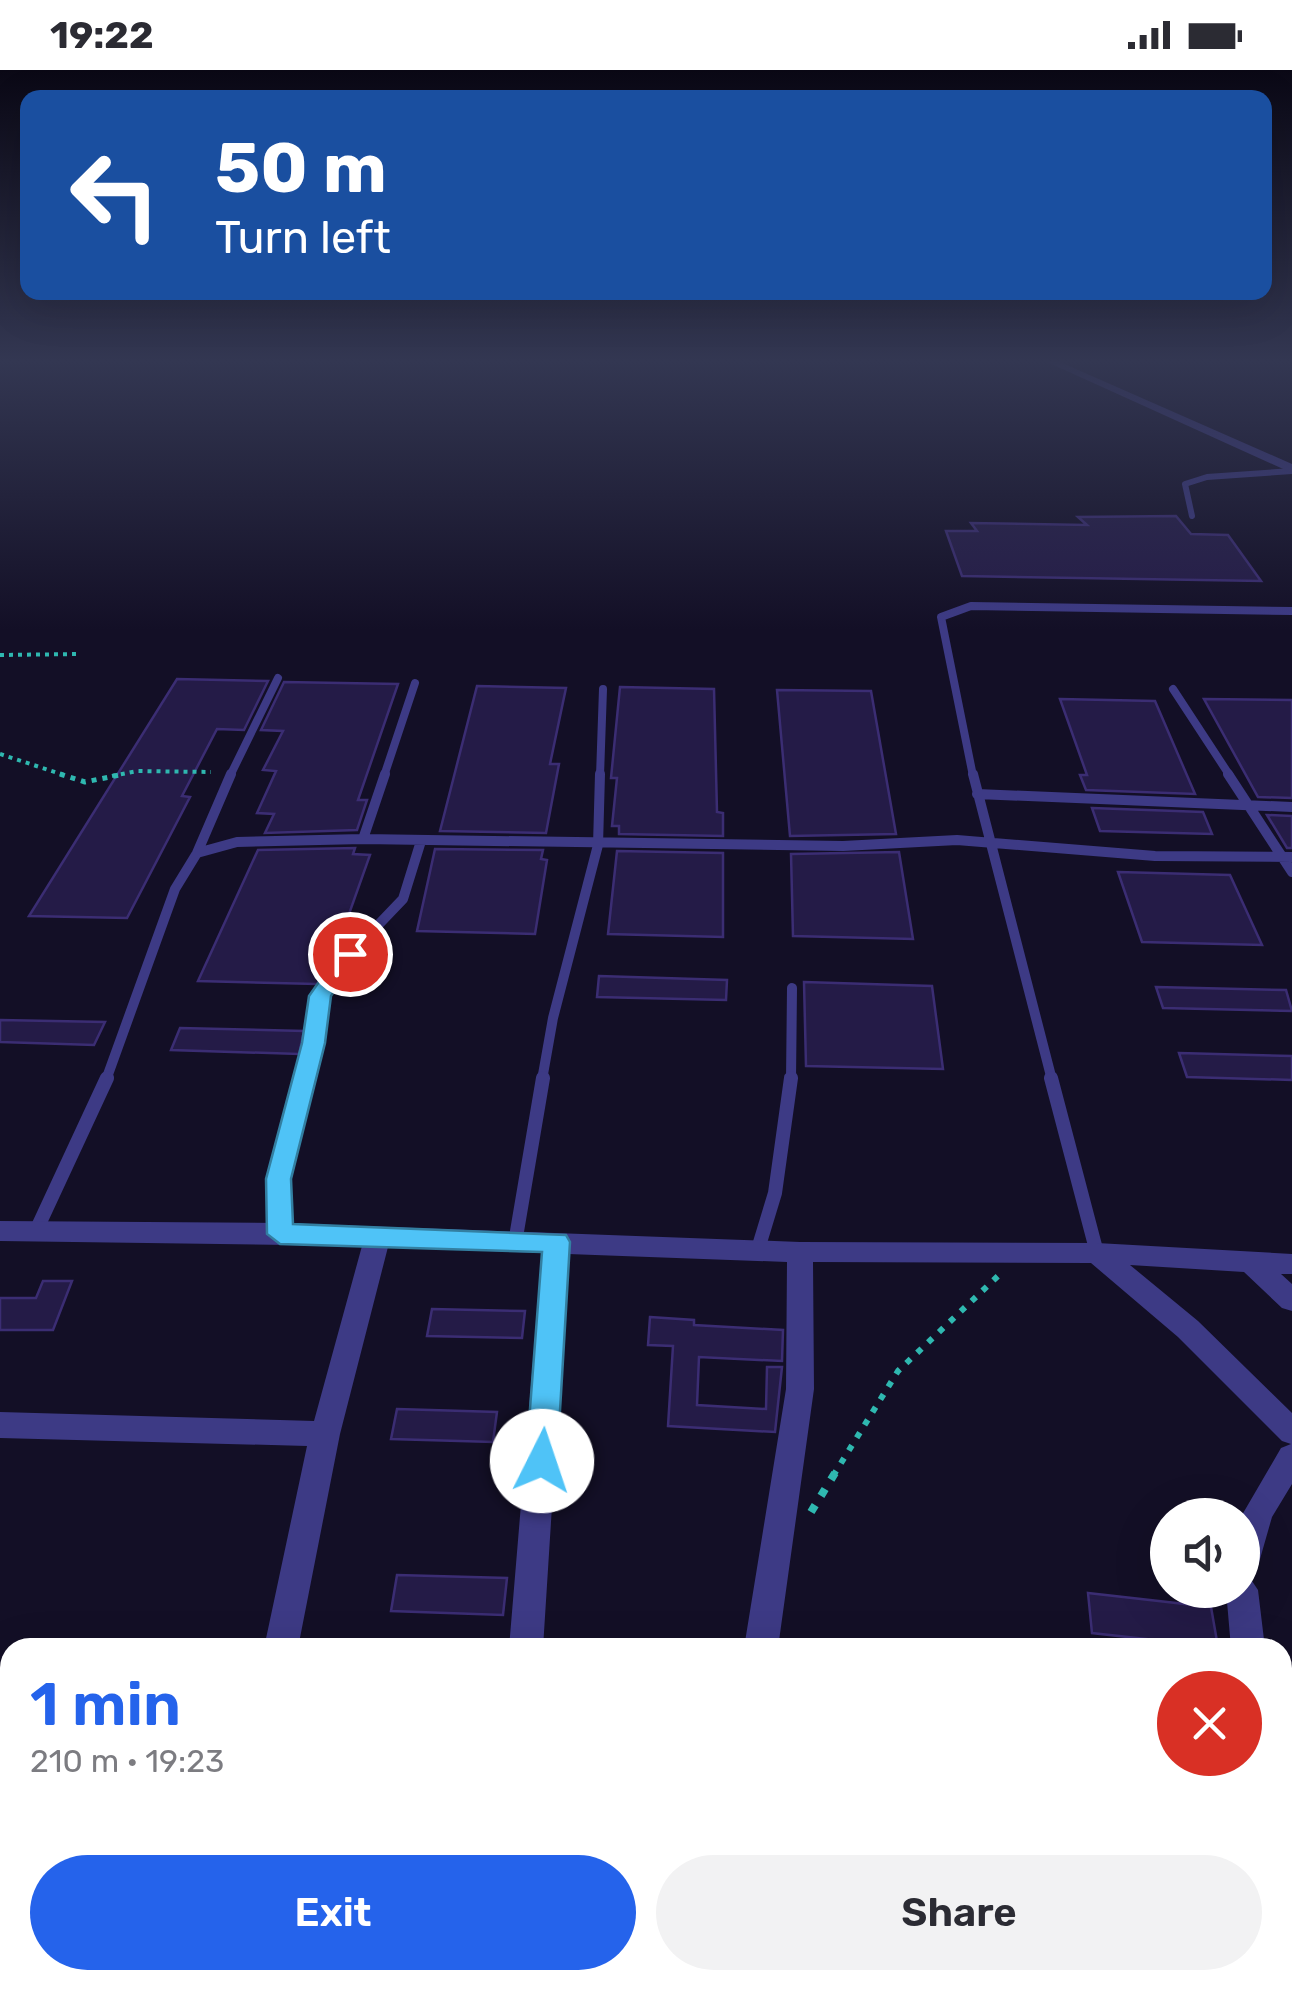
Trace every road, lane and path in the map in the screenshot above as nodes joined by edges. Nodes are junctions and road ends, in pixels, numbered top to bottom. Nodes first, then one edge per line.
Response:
1 (1251, 452) edge
2 (1292, 470) edge
3 (1192, 516) dead end
4 (1292, 611) edge
5 (79, 654) dead end
6 (0, 655) edge
7 (278, 678) dead end
8 (415, 683) dead end
9 (603, 689) dead end
10 (1172, 690) dead end
11 (0, 754) edge
12 (232, 772) junction
13 (976, 794) junction
14 (1247, 806) junction
15 (1292, 807) edge
16 (363, 839) junction
17 (990, 840) junction
18 (421, 841) junction
19 (598, 845) junction
20 (197, 853) junction
21 (1287, 858) edge
22 (1292, 872) edge
23 (792, 988) dead end
24 (0, 1231) edge
25 (35, 1233) junction
26 (280, 1234) junction
27 (378, 1236) junction
28 (556, 1242) junction
29 (515, 1244) junction
30 (758, 1248) junction
31 (800, 1252) junction
32 (1023, 1254) junction
33 (1097, 1254) junction
34 (1292, 1264) edge
35 (1254, 1265) junction
36 (1292, 1300) edge
37 (0, 1425) edge
38 (1292, 1432) edge
39 (325, 1434) junction
40 (1292, 1458) edge
41 (1260, 1509) edge
42 (803, 1525) dead end
43 (1244, 1608) edge
44 (283, 1638) edge
45 (527, 1638) edge
46 (763, 1638) edge
47 (1247, 1638) edge

1 - 2 street
2 - 3 lane
4 - 13 lane
5 - 6 path
7 - 12 lane
8 - 16 lane
9 - 19 lane
10 - 14 lane
11 - 12 path
12 - 20 lane
13 - 14 lane
13 - 17 lane
14 - 15 lane
14 - 21 lane
16 - 18 lane
16 - 20 lane
17 - 19 lane
17 - 21 lane
17 - 33 lane
18 - 19 lane
18 - 26 lane
19 - 29 lane
20 - 25 lane
21 - 22 lane
23 - 30 lane
24 - 25 street
25 - 26 street
26 - 27 street
27 - 29 street
27 - 39 street
28 - 29 street
28 - 30 street
28 - 45 street
30 - 31 street
31 - 32 street
31 - 46 street
32 - 33 street
32 - 42 path
33 - 35 street
33 - 38 street
34 - 35 street
35 - 36 street
37 - 39 street
39 - 44 street
40 - 41 street
43 - 47 street

